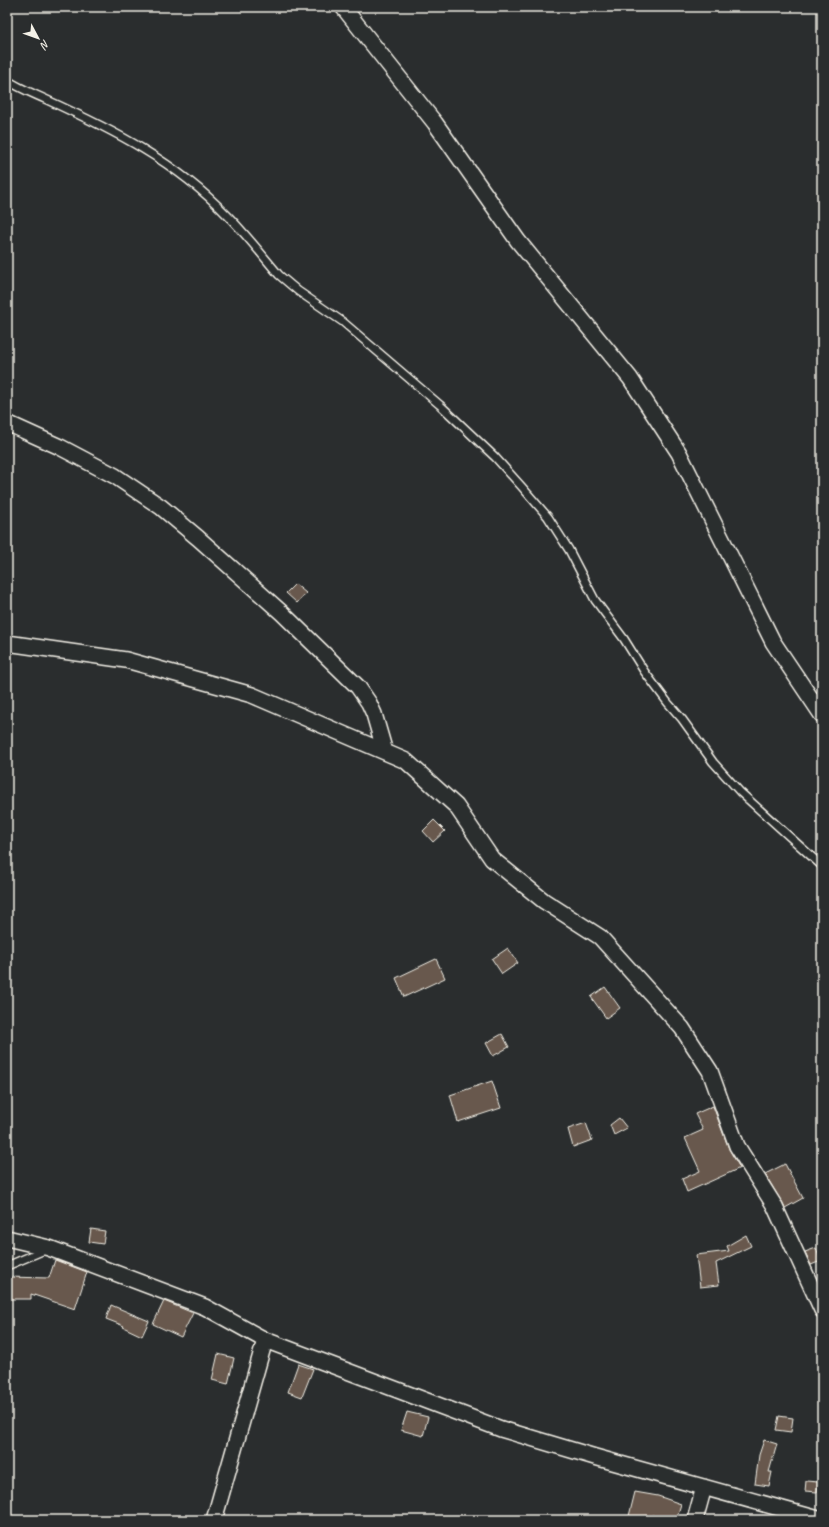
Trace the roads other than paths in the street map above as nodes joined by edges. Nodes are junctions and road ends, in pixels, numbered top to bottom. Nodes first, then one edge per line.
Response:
1 (343, 7) edge
2 (7, 80) edge
3 (7, 424) edge
4 (7, 643) edge
5 (822, 715) edge
6 (385, 752) junction
7 (822, 866) edge
8 (7, 1238) edge
9 (49, 1248) junction
10 (7, 1266) edge
11 (822, 1310) edge
12 (265, 1340) junction
13 (704, 1487) junction
14 (214, 1520) edge
15 (695, 1520) edge
16 (822, 1520) edge

1 - 5 street
2 - 7 lane
3 - 6 street
4 - 6 street
6 - 11 street
8 - 9 street
9 - 10 lane
9 - 12 street
12 - 13 street
12 - 14 street
13 - 15 street
13 - 16 street

